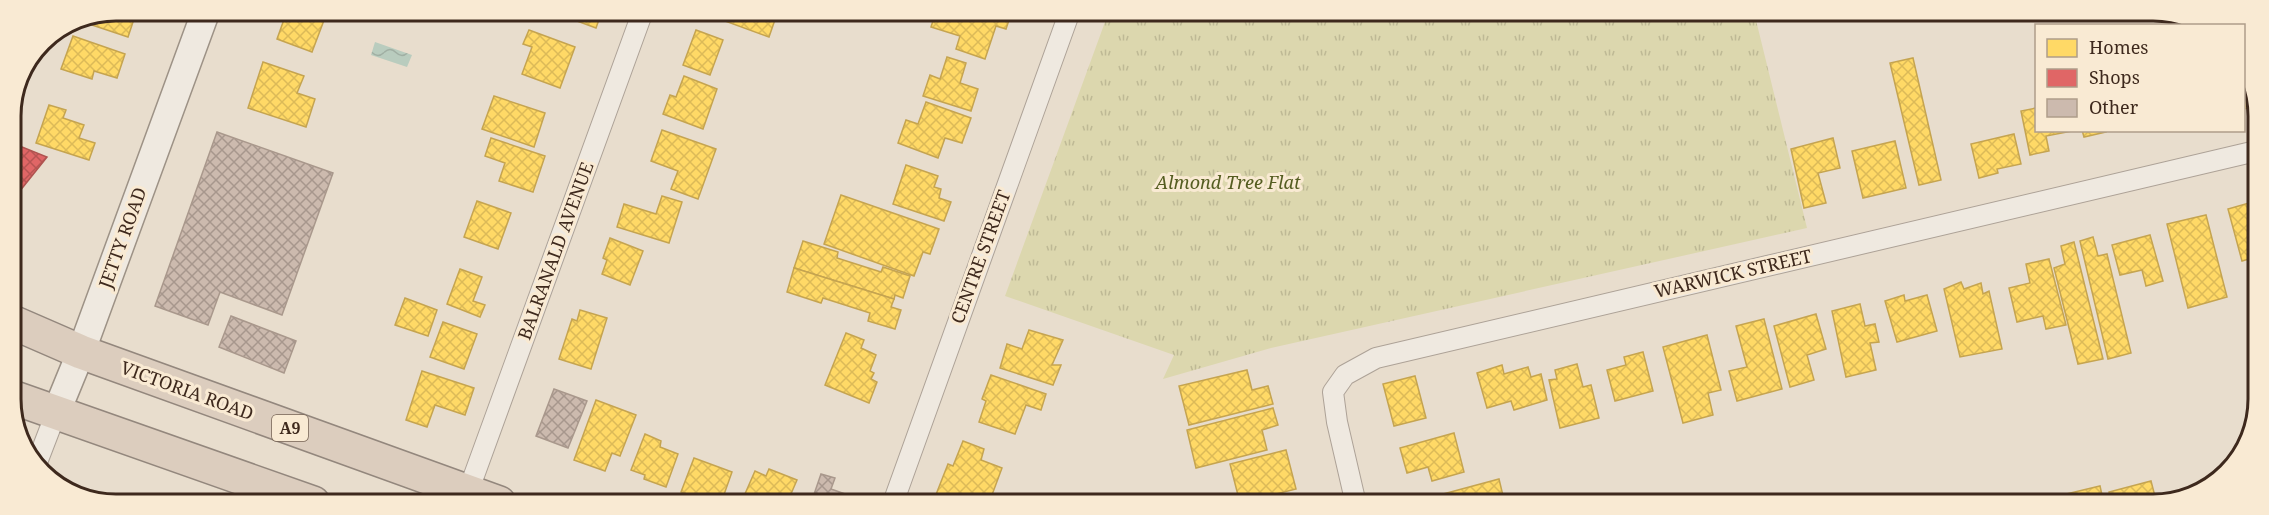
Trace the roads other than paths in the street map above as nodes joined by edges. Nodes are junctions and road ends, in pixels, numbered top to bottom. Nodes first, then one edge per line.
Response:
1 (202, 21) edge
2 (639, 21) edge
3 (1066, 21) edge
4 (2248, 153) edge
5 (21, 326) edge
6 (81, 352) junction
7 (21, 400) edge
8 (56, 413) junction
9 (40, 455) edge
10 (468, 492) junction
11 (287, 494) edge
12 (474, 494) edge
13 (896, 494) edge
14 (1354, 494) edge

1 - 6 street, JETTY ROAD
2 - 10 street, BALRANALD AVENUE
3 - 13 street, CENTRE STREET
4 - 14 street, WARWICK STREET
5 - 6 highway, VICTORIA ROAD / A9
6 - 8 street, JETTY ROAD
6 - 10 highway, VICTORIA ROAD / A9
7 - 8 highway
8 - 9 street, JETTY ROAD
8 - 11 highway
10 - 12 highway, VICTORIA ROAD / A9

